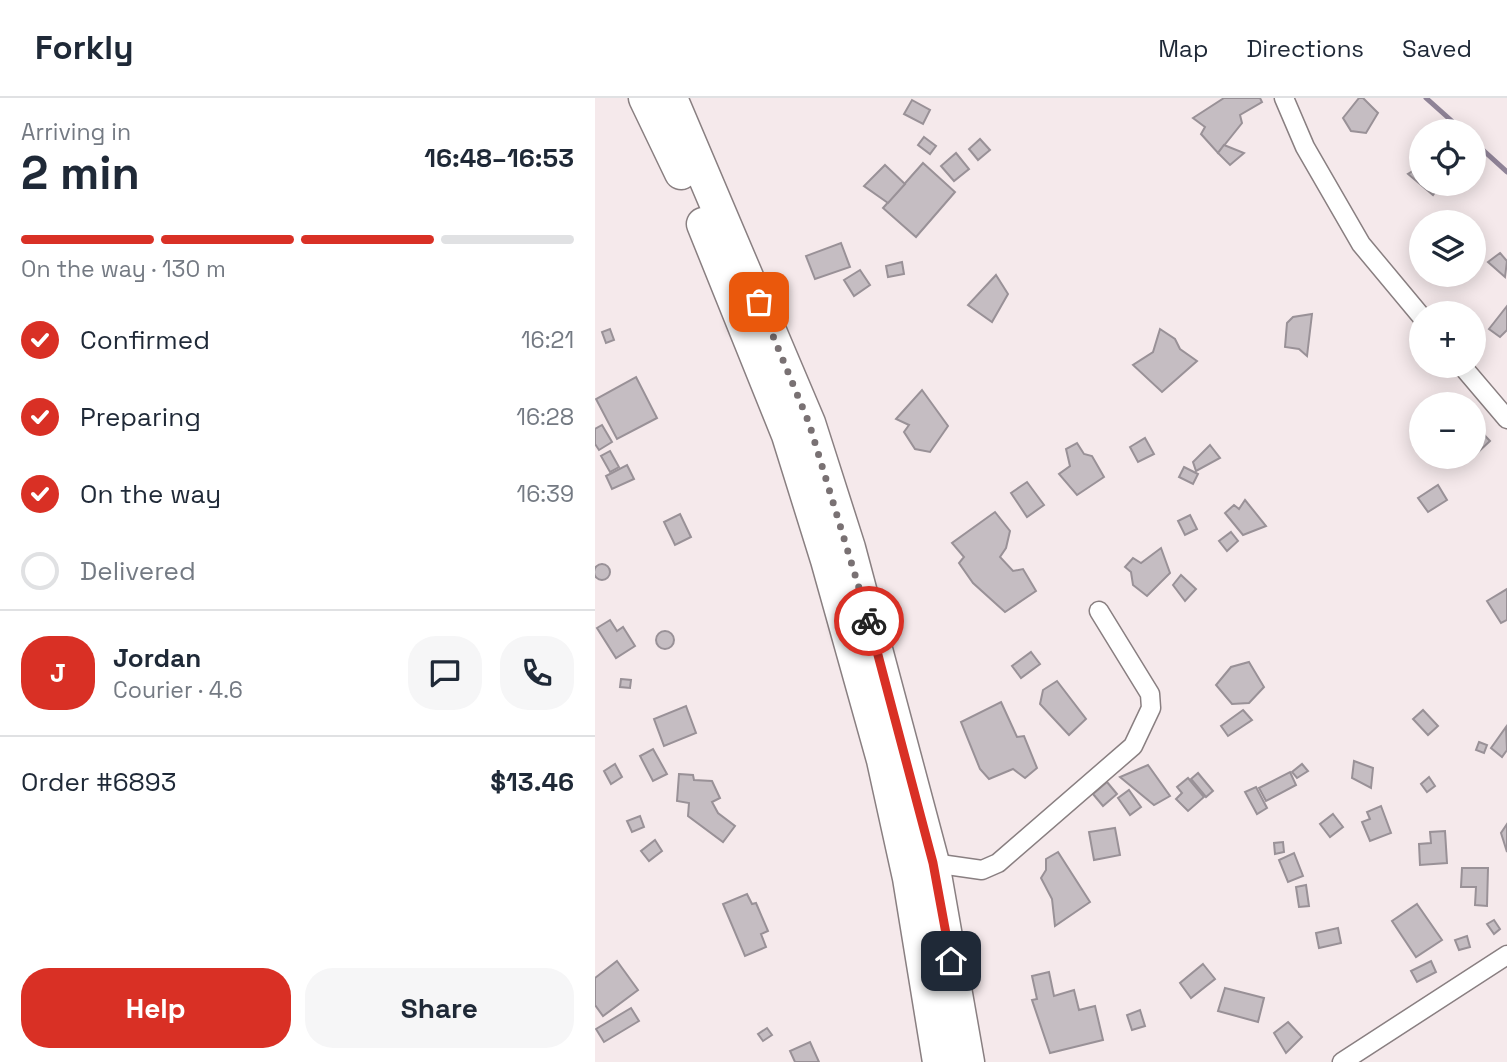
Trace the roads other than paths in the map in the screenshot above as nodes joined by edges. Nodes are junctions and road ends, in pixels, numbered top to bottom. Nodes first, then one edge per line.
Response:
1 (645, 98) edge
2 (671, 98) edge
3 (1284, 98) edge
4 (1409, 302) edge
5 (1472, 378) edge
6 (1507, 419) edge
7 (1099, 611) dead end
8 (933, 863) junction
9 (1507, 955) edge
10 (939, 1062) edge
11 (968, 1062) edge
12 (1342, 1062) edge

1 - 10 highway
2 - 8 highway
3 - 4 street
5 - 6 street
7 - 8 street
8 - 11 highway
9 - 12 street

